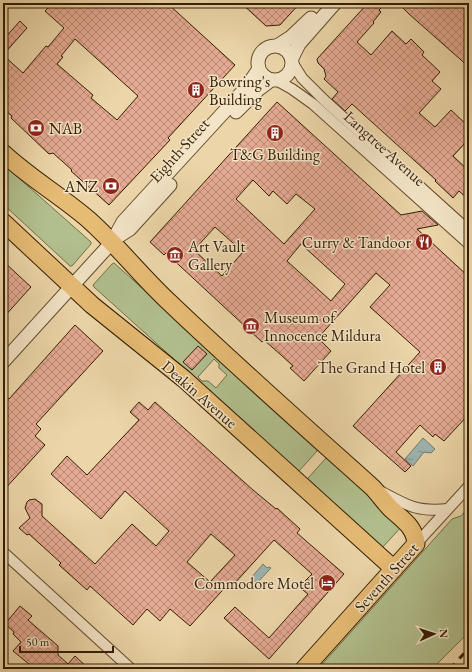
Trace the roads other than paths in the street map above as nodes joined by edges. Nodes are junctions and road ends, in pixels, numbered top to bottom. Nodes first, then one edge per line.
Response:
1 (324, 3) edge
2 (335, 3) edge
3 (277, 46) junction
4 (292, 60) junction
5 (259, 69) junction
6 (273, 80) junction
7 (3, 153) edge
8 (3, 222) edge
9 (469, 231) edge
10 (112, 242) junction
11 (469, 244) edge
12 (72, 287) junction
13 (3, 362) edge
14 (469, 486) edge
15 (372, 487) junction
16 (448, 509) junction
17 (416, 544) junction
18 (3, 552) edge
19 (394, 570) junction
20 (131, 669) edge
21 (304, 669) edge

1 - 3 street
2 - 4 street
3 - 4 street
3 - 5 street
4 - 6 street
4 - 9 street, Langtree Avenue
5 - 6 street
5 - 10 street, Eighth Street
6 - 10 street, Eighth Street
6 - 11 street, Langtree Avenue
7 - 10 highway
8 - 12 highway, Deakin Avenue
10 - 12 street, Eighth Street
10 - 15 highway
12 - 13 street, Eighth Street
12 - 19 highway, Deakin Avenue
14 - 16 street, Seventh Street
15 - 16 street
15 - 17 highway
16 - 17 street, Seventh Street
17 - 19 highway, Seventh Street
18 - 20 street
19 - 21 highway, Seventh Street

